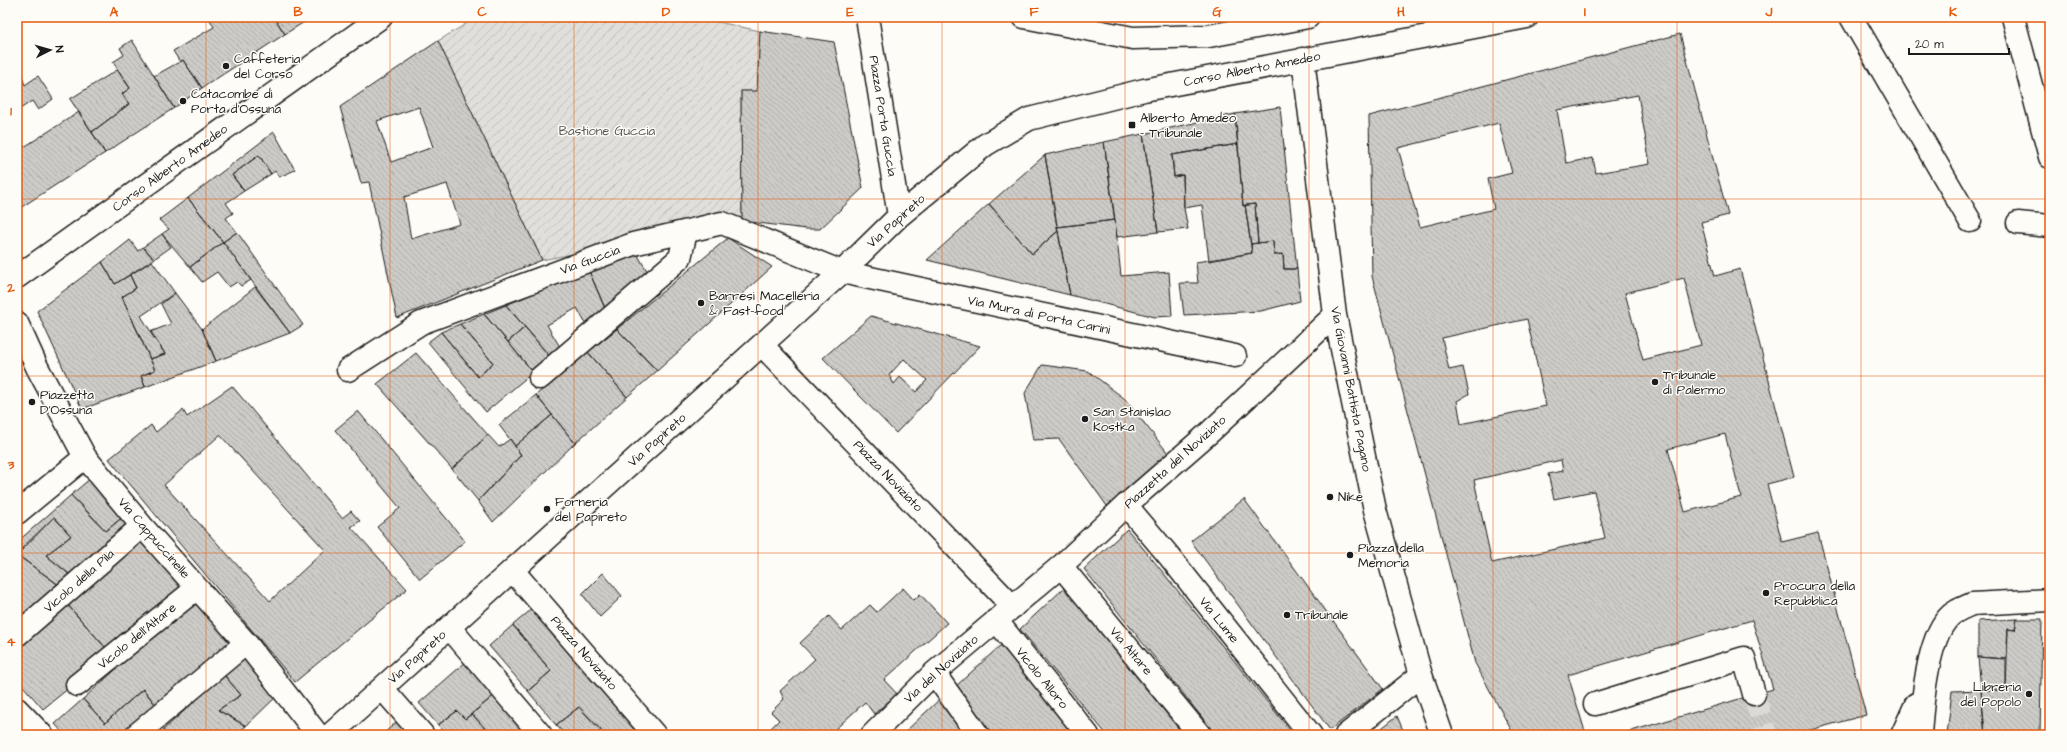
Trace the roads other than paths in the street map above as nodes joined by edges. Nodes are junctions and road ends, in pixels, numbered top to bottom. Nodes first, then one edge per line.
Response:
1 (381, 17) edge
2 (867, 17) edge
3 (1024, 17) edge
4 (1308, 17) edge
5 (1527, 17) edge
6 (1851, 17) edge
7 (2012, 17) edge
8 (1303, 59) junction
9 (985, 145) joint
10 (2050, 157) edge
11 (899, 216) junction
12 (1970, 221) dead end
13 (2018, 223) dead end
14 (2050, 226) edge
15 (686, 232) junction
16 (842, 272) junction
17 (17, 278) edge
18 (1335, 315) junction
19 (17, 323) edge
20 (762, 345) junction
21 (1236, 356) dead end
22 (348, 370) dead end
23 (540, 378) dead end
24 (85, 457) junction
25 (1126, 505) junction
26 (17, 513) edge
27 (142, 526) junction
28 (1061, 566) junction
29 (513, 571) junction
30 (197, 588) junction
31 (2050, 600) edge
32 (1013, 607) junction
33 (996, 620) junction
34 (449, 627) junction
35 (17, 635) edge
36 (246, 643) junction
37 (934, 674) junction
38 (1421, 675) junction
39 (1926, 680) junction
40 (77, 685) dead end
41 (382, 688) junction
42 (1754, 694) tunnel mouth
43 (1595, 704) dead end
44 (17, 709) edge
45 (42, 735) edge
46 (136, 735) edge
47 (318, 735) edge
48 (330, 735) edge
49 (423, 735) edge
50 (540, 735) edge
51 (655, 735) edge
52 (872, 735) edge
53 (978, 735) edge
54 (1088, 735) edge
55 (1200, 735) edge
56 (1311, 735) edge
57 (1346, 735) edge
58 (1442, 735) edge
59 (1902, 735) edge
60 (1920, 735) edge

1 - 17 street, Corso Alberto Amedeo
2 - 11 street, Piazza Porta Guccia
3 - 4 street
5 - 8 street, Corso Alberto Amedeo
6 - 12 street
7 - 10 street
8 - 9 street, Corso Alberto Amedeo
8 - 18 street, Via Giovanni Battista Pagano
9 - 11 street, Via Papireto
11 - 16 street, Via Papireto
13 - 14 street
15 - 16 street, Via Guccia
15 - 22 street, Via Guccia
15 - 23 street
16 - 20 street, Via Papireto
16 - 21 street, Via Mura di Porta Carini
18 - 25 street, Piazzetta del Noviziato
18 - 38 street, Via Giovanni Battista Pagano
19 - 24 street, Via Cappuccinelle
20 - 29 street, Via Papireto
20 - 32 street, Piazza Noviziato
24 - 26 street
24 - 27 street, Via Cappuccinelle
25 - 28 street, Piazzetta del Noviziato
25 - 56 street, Via Lume
27 - 30 street, Via Cappuccinelle
27 - 35 street, Vicolo della Pila
28 - 32 street, Piazzetta del Noviziato
28 - 55 street, Via Altare
29 - 34 street, Via Papireto
29 - 51 street, Piazza Noviziato
30 - 36 street, Via Cappuccinelle
30 - 40 street, Vicolo dell'Altare
31 - 39 street
32 - 33 street, Via del Noviziato
33 - 37 street, Via del Noviziato
33 - 54 street, Vicolo Alloro
34 - 41 street, Via Papireto
34 - 50 street
36 - 46 street
36 - 47 street, Via Cappuccinelle
37 - 52 street, Via del Noviziato
37 - 53 street
38 - 57 street
38 - 58 street, Via Giovanni Battista Pagano
39 - 59 street
39 - 60 street
41 - 48 street, Via Papireto
41 - 49 street
42 - 43 street
44 - 45 street

